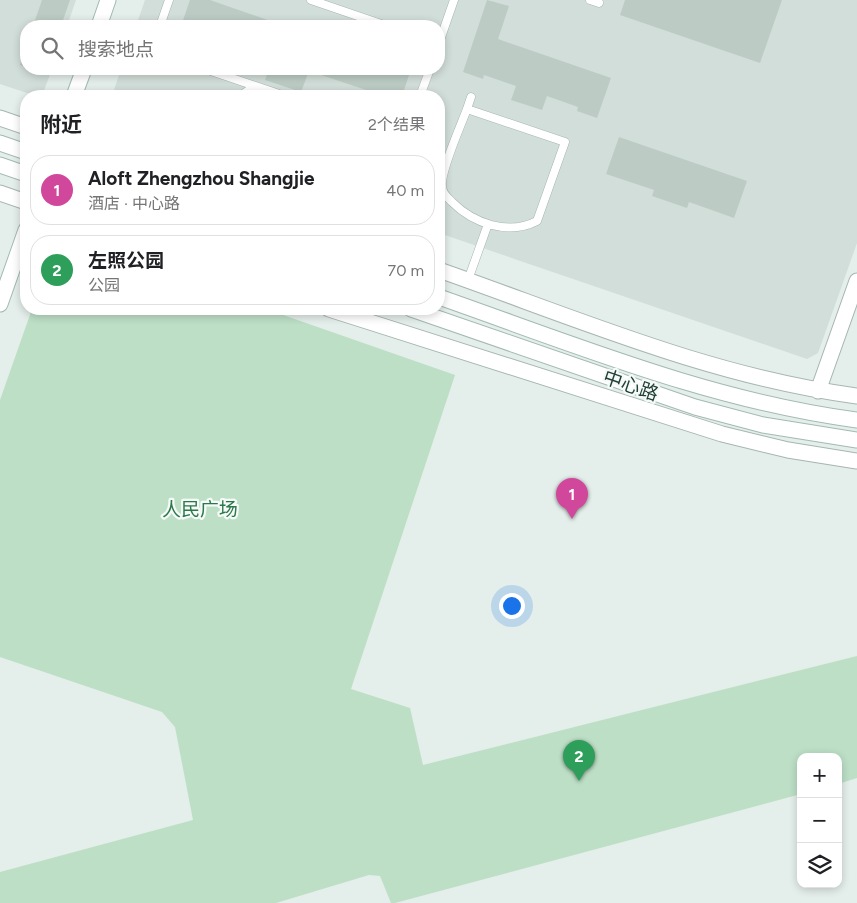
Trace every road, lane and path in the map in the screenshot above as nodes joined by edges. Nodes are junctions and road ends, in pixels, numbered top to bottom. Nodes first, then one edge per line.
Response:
1 (108, 0) edge
2 (169, 0) edge
3 (311, 0) edge
4 (454, 0) edge
5 (590, 0) edge
6 (599, 3) dead end
7 (101, 20) edge
8 (162, 20) edge
9 (370, 20) edge
10 (445, 26) edge
11 (82, 75) edge
12 (222, 75) edge
13 (428, 75) edge
14 (255, 86) junction
15 (76, 90) edge
16 (249, 90) edge
17 (267, 90) edge
18 (422, 90) edge
19 (471, 97) dead end
20 (467, 109) junction
21 (0, 118) edge
22 (20, 125) edge
23 (0, 143) edge
24 (20, 150) edge
25 (0, 165) edge
26 (20, 172) edge
27 (445, 172) edge
28 (0, 193) edge
29 (445, 196) edge
30 (20, 200) edge
31 (488, 224) junction
32 (20, 247) edge
33 (445, 272) edge
34 (468, 280) junction
35 (857, 280) edge
36 (445, 299) edge
37 (0, 304) edge
38 (348, 315) edge
39 (429, 315) edge
40 (818, 391) junction
41 (857, 396) edge
42 (857, 420) edge
43 (857, 440) edge
44 (857, 461) edge

1 - 7 street
2 - 8 lane
3 - 9 lane
4 - 10 lane
5 - 6 lane
11 - 15 street
12 - 14 lane
13 - 18 lane
14 - 16 lane
14 - 17 lane
19 - 20 lane
20 - 27 lane
20 - 31 lane
21 - 22 street
23 - 24 street
25 - 26 street
28 - 30 street
29 - 31 lane
31 - 34 lane
32 - 37 street
33 - 34 street
34 - 40 street
35 - 40 street
36 - 42 street, 中心路
38 - 44 street
39 - 43 street, 中心路
40 - 41 street

